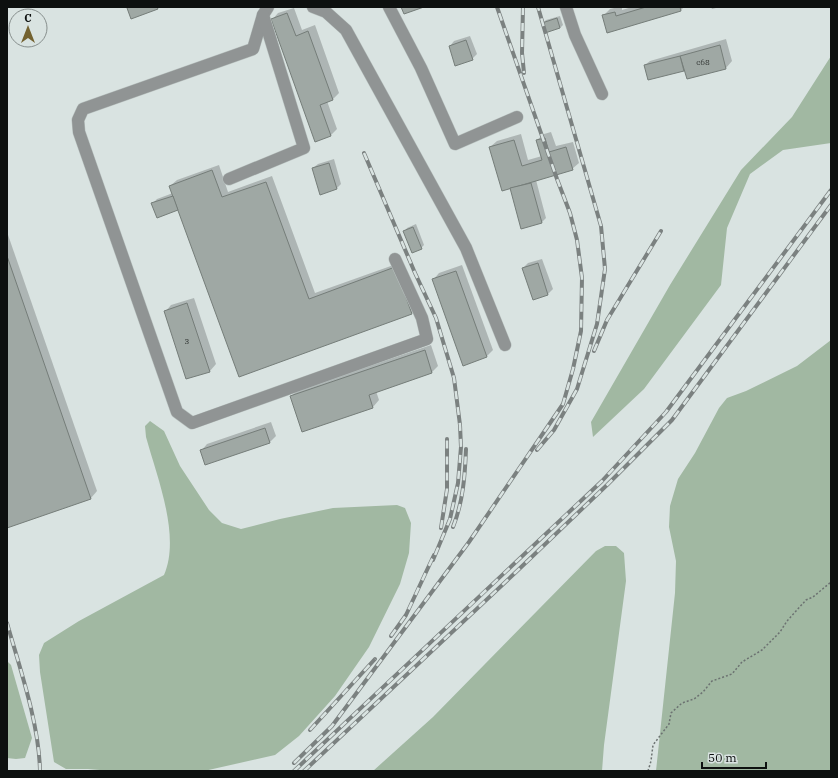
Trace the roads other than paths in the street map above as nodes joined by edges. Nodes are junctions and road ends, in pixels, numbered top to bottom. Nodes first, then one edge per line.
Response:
1 (314, 7) edge
2 (389, 7) edge
3 (566, 7) edge
4 (265, 11) edge
5 (602, 94) dead end
6 (517, 117) dead end
7 (229, 179) dead end
8 (395, 259) dead end
9 (505, 345) dead end

1 - 9 lane
2 - 6 lane
3 - 5 lane
4 - 7 lane
4 - 8 lane

